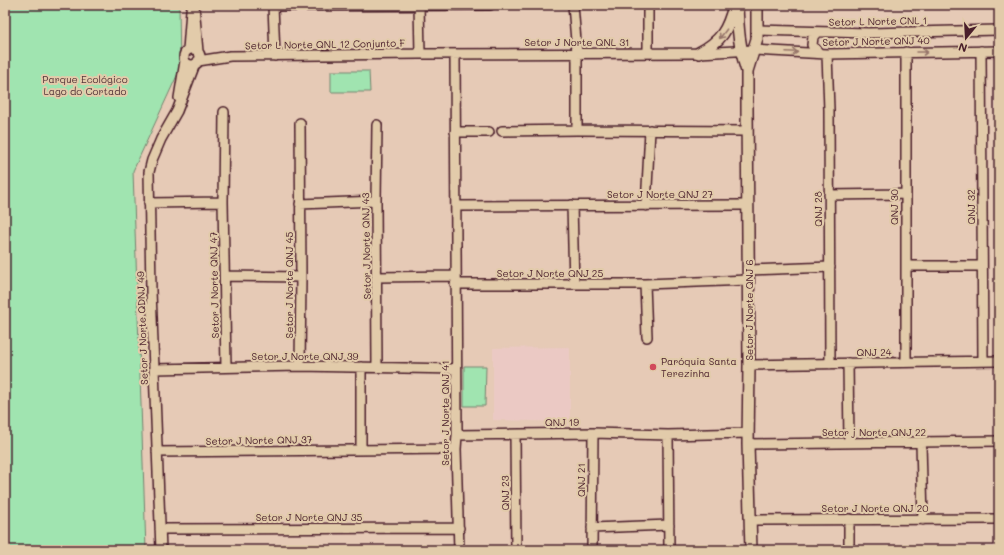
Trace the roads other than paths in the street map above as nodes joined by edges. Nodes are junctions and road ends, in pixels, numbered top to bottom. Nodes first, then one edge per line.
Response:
1 (193, 5) edge
2 (273, 5) edge
3 (419, 5) edge
4 (490, 5) edge
5 (573, 5) edge
6 (648, 5) edge
7 (736, 5) edge
8 (757, 5) edge
9 (757, 30) junction
10 (998, 30) edge
11 (816, 33) junction
12 (188, 50) junction
13 (753, 50) junction
14 (997, 50) edge
15 (741, 51) junction
16 (906, 52) junction
17 (981, 52) junction
18 (577, 53) junction
19 (648, 53) junction
20 (699, 53) junction
21 (823, 53) junction
22 (420, 54) junction
23 (455, 54) junction
24 (275, 56) junction
25 (198, 58) junction
26 (185, 61) junction
27 (748, 71) junction
28 (177, 111) junction
29 (224, 112) dead end
30 (300, 122) dead end
31 (377, 125) dead end
32 (577, 130) junction
33 (650, 130) junction
34 (502, 131) dead end
35 (747, 131) junction
36 (455, 132) junction
37 (489, 132) dead end
38 (905, 194) junction
39 (829, 195) junction
40 (376, 201) junction
41 (149, 202) junction
42 (223, 202) junction
43 (300, 204) junction
44 (572, 205) junction
45 (748, 205) junction
46 (456, 206) junction
47 (646, 206) junction
48 (906, 266) junction
49 (982, 266) junction
50 (830, 267) junction
51 (749, 275) junction
52 (225, 276) junction
53 (301, 277) junction
54 (377, 277) junction
55 (456, 280) junction
56 (574, 284) junction
57 (645, 284) junction
58 (647, 337) dead end
59 (983, 361) junction
60 (999, 361) edge
61 (906, 362) junction
62 (848, 363) junction
63 (830, 364) junction
64 (749, 365) junction
65 (300, 366) junction
66 (361, 367) junction
67 (377, 367) junction
68 (226, 368) junction
69 (155, 369) junction
70 (456, 369) junction
71 (593, 433) junction
72 (748, 433) junction
73 (457, 435) junction
74 (515, 435) junction
75 (668, 435) junction
76 (999, 441) edge
77 (849, 443) junction
78 (922, 443) junction
79 (748, 444) junction
80 (361, 450) junction
81 (456, 450) junction
82 (157, 452) junction
83 (849, 519) junction
84 (999, 519) edge
85 (751, 520) junction
86 (923, 520) junction
87 (669, 525) junction
88 (459, 528) junction
89 (592, 528) junction
90 (160, 529) junction
91 (161, 550) edge
92 (459, 550) edge
93 (516, 550) edge
94 (592, 550) edge
95 (669, 550) edge
96 (750, 550) edge
97 (849, 550) edge

1 - 12 street
1 - 25 street
2 - 3 street
2 - 24 street
3 - 4 street
3 - 22 street
5 - 18 street
6 - 19 street
7 - 15 main road
7 -> 20 main road
8 - 9 main road
9 - 11 street, Setor L Norte CNL 1
9 - 13 main road
10 - 11 street, Setor L Norte CNL 1
11 - 21 street, QNJ 28
12 - 25 street
12 - 26 street
13 - 15 street, Setor J Norte QNJ 40
13 -> 21 street, Setor J Norte QNJ 40
13 - 27 main road
14 - 17 street, Setor J Norte QNJ 40
15 - 20 street, Setor J Norte QNL 31
15 - 27 main road
16 -> 17 street, Setor J Norte QNJ 40
16 - 21 street, Setor J Norte QNJ 40
16 - 38 street, QNJ 30
17 - 49 street, QNJ 32
18 - 19 street, Setor J Norte QNL 31
18 - 23 street, Setor J Norte QNL 31
18 - 32 street
19 - 20 street, Setor J Norte QNL 31
21 - 39 street, QNJ 28
22 - 23 street, Setor J Norte QNL 31
22 - 24 street, Setor L Norte QNL 12 Conjunto F
23 - 36 street, Setor J Norte QNJ 41
24 - 25 street, Setor L Norte QNL 12 Conjunto F
25 - 26 street
25 - 28 street
26 - 28 street
27 - 35 main road, Setor J Norte QNJ 6
28 - 41 street, Setor J Norte QDNJ 49
29 - 42 street, Setor J Norte QNJ 47
30 - 43 street, Setor J Norte QNJ 45
31 - 40 street, Setor J Norte QNJ 43
32 - 33 street
32 - 34 street
33 - 35 street
33 - 47 street
35 - 45 main road, Setor J Norte QNJ 6
36 - 37 street
36 - 46 street, Setor J Norte QNJ 41
38 - 39 street
38 - 48 street, QNJ 30
39 - 50 street, QNJ 28
40 - 43 street
40 - 54 street, Setor J Norte QNJ 43
41 - 42 street
41 - 69 street, Setor J Norte QDNJ 49
42 - 52 street, Setor J Norte QNJ 47
43 - 53 street, Setor J Norte QNJ 45
44 - 46 street, Setor J Norte QNJ 27
44 - 47 street, Setor J Norte QNJ 27
44 - 56 street
45 - 47 street, Setor J Norte QNJ 27
45 - 51 main road, Setor J Norte QNJ 6
46 - 55 street, Setor J Norte QNJ 41
48 - 49 street
48 - 61 street, QNJ 30
49 - 59 street, QNJ 32
50 - 51 street, Setor J Norte QNJ 25
50 - 63 street, QNJ 28
51 - 57 street, Setor J Norte QNJ 25
51 - 64 main road, Setor J Norte QNJ 6
52 - 53 street
52 - 68 street, Setor J Norte QNJ 47
53 - 65 street, Setor J Norte QNJ 45
54 - 55 street
54 - 67 street, Setor J Norte QNJ 43
55 - 56 street, Setor J Norte QNJ 25
55 - 70 street, Setor J Norte QNJ 41
56 - 57 street, Setor J Norte QNJ 25
57 - 58 street
59 - 60 street, QNJ 24
59 - 61 street, QNJ 24
61 - 62 street, QNJ 24
62 - 63 street, QNJ 24
62 - 77 street
63 - 64 street, QNJ 24
64 - 72 main road, Setor J Norte QNJ 6
65 - 66 street, Setor J Norte QNJ 39
65 - 68 street, Setor J Norte QNJ 39
66 - 67 street, Setor J Norte QNJ 39
66 - 80 street
67 - 70 street, Setor J Norte QNJ 39
68 - 69 street, Setor J Norte QNJ 39
69 - 82 street, Setor J Norte QDNJ 49
70 - 73 street, Setor J Norte QNJ 41
71 - 74 street, QNJ 19
71 - 75 street, QNJ 19
71 - 89 street, QNJ 21
72 - 75 street, QNJ 19
72 - 79 main road, Setor J Norte QNJ 6
73 - 74 street, QNJ 19
73 - 81 street, Setor J Norte QNJ 41
74 - 93 street, QNJ 23
75 - 87 street
76 - 78 street, Setor j Norte QNJ 22
77 - 78 street, Setor j Norte QNJ 22
77 - 79 street, Setor j Norte QNJ 22
78 - 86 street
79 - 85 main road, Setor J Norte QNJ 6
80 - 81 street, Setor J Norte QNJ 37
80 - 82 street, Setor J Norte QNJ 37
81 - 88 street, Setor J Norte QNJ 41
82 - 90 street, Setor J Norte QDNJ 49
83 - 85 street, Setor J Norte QNJ 20
83 - 86 street, Setor J Norte QNJ 20
83 - 97 street
84 - 86 street, Setor J Norte QNJ 20
85 - 96 main road, Setor J Norte QNJ 6
87 - 89 street
87 - 95 street
88 - 90 street, Setor J Norte QNJ 35
88 - 92 street, Setor J Norte QNJ 41
89 - 94 street, QNJ 21
90 - 91 street, Setor J Norte QDNJ 49

